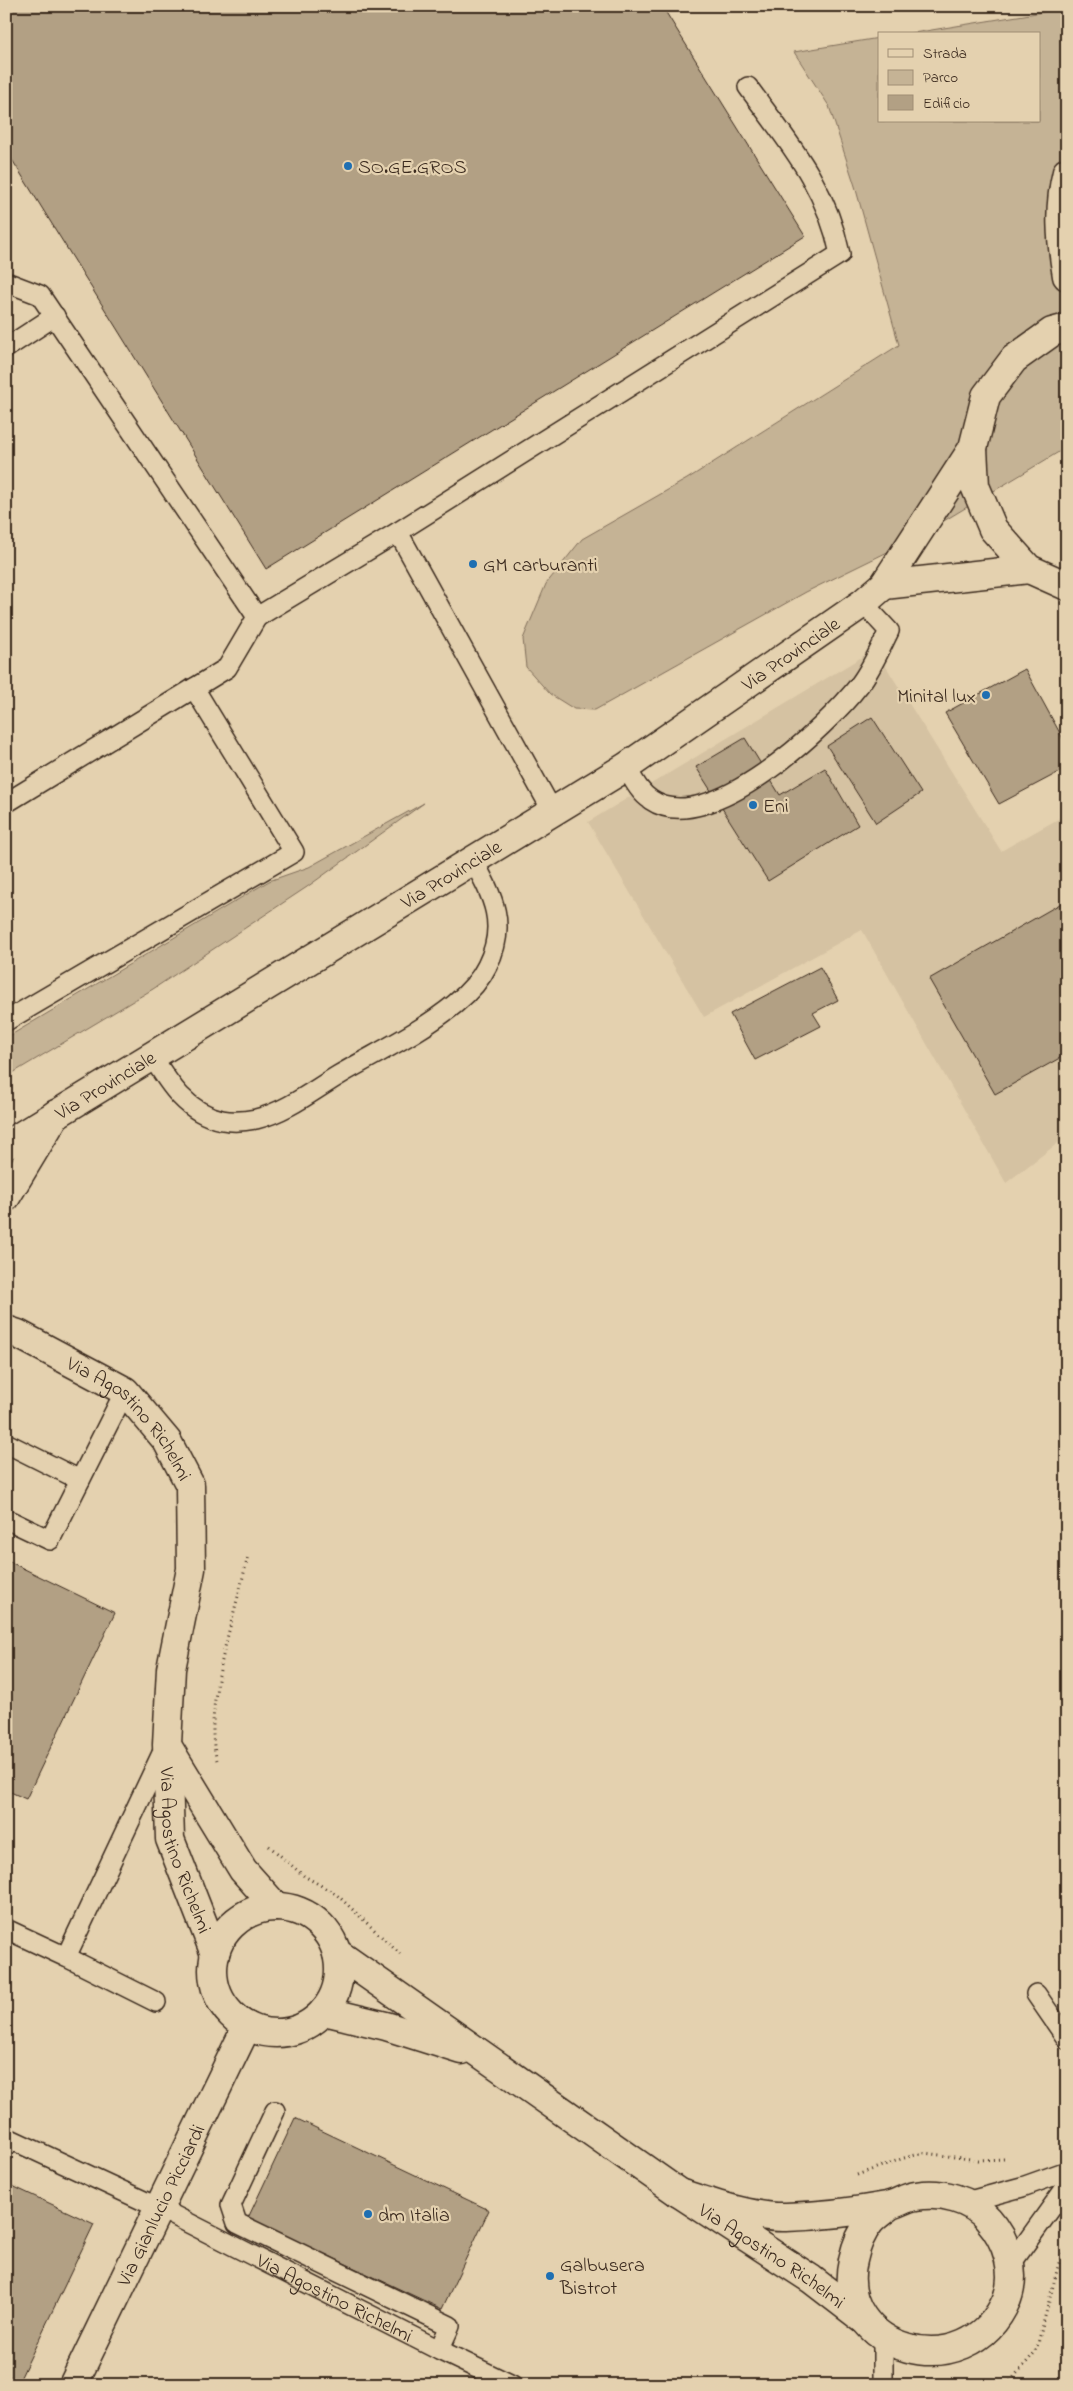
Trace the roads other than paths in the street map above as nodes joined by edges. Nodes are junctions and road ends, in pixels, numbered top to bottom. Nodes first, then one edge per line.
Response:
1 (748, 87) dead end
2 (1067, 172) edge
3 (1067, 276) edge
4 (6, 282) edge
5 (56, 316) junction
6 (1067, 328) edge
7 (6, 348) edge
8 (973, 448) junction
9 (398, 532) junction
10 (1029, 570) junction
11 (884, 585) junction
12 (1067, 586) edge
13 (863, 603) junction
14 (257, 616) junction
15 (194, 688) junction
16 (626, 767) junction
17 (6, 803) edge
18 (553, 812) junction
19 (473, 860) junction
20 (6, 1022) edge
21 (152, 1056) junction
22 (56, 1114) junction
23 (6, 1145) edge
24 (6, 1197) edge
25 (10, 1327) edge
26 (125, 1391) junction
27 (6, 1443) edge
28 (80, 1480) junction
29 (6, 1519) edge
30 (167, 1744) junction
31 (276, 1907) junction
32 (6, 1928) edge
33 (215, 1954) junction
34 (337, 1954) junction
35 (66, 1957) junction
36 (1036, 1994) dead end
37 (156, 2002) dead end
38 (324, 2011) junction
39 (247, 2026) junction
40 (1067, 2039) edge
41 (489, 2058) junction
42 (275, 2111) dead end
43 (6, 2138) edge
44 (1067, 2171) edge
45 (1067, 2186) edge
46 (680, 2193) junction
47 (966, 2202) junction
48 (890, 2205) junction
49 (159, 2208) junction
50 (1011, 2264) junction
51 (874, 2329) junction
52 (439, 2350) junction
53 (73, 2385) edge
54 (512, 2385) edge
55 (883, 2385) edge

1 - 9 lane
2 - 3 street
4 - 5 lane
5 - 7 lane
5 - 14 lane
6 - 8 street, Via Provinciale
8 - 10 street, Via Provinciale
8 - 11 street, Via Provinciale
9 - 14 lane
9 - 18 lane
10 - 11 street, Via Provinciale
10 - 12 street, Via Provinciale
11 - 13 street, Via Provinciale
13 - 16 street, Via Provinciale
13 - 16 lane
14 - 15 lane
15 - 17 lane
15 - 20 lane
16 - 18 street, Via Provinciale
18 - 19 street, Via Provinciale
19 - 21 street, Via Provinciale
19 - 21 lane
21 - 22 street, Via Provinciale
22 - 23 street, Via Provinciale
22 - 24 street
25 - 26 street, Via Agostino Richelmi
26 - 28 lane
26 - 30 street, Via Agostino Richelmi
27 - 28 lane
28 - 29 lane
30 - 31 street, Via Agostino Richelmi
30 - 33 street, Via Agostino Richelmi
30 - 35 lane
31 - 33 street
31 - 34 street
32 - 35 lane
33 - 39 street
34 - 38 street
34 - 41 street, Via Agostino Richelmi
35 - 37 lane
36 - 40 lane
38 - 39 street
38 - 41 street, Via Agostino Richelmi
39 - 49 street, Via Gianlucio Picciardi
41 - 46 street, Via Agostino Richelmi
42 - 52 lane
43 - 49 lane, Via Agostino Richelmi
44 - 47 lane
45 - 50 lane
46 - 48 street, Via Agostino Richelmi
46 - 51 street, Via Agostino Richelmi
47 - 48 street, Via Agostino Richelmi
47 - 50 street, Via Agostino Richelmi
48 - 51 street, Via Agostino Richelmi
49 - 52 lane, Via Agostino Richelmi
49 - 53 street, Via Gianlucio Picciardi
50 - 51 street, Via Agostino Richelmi
51 - 55 lane, Via Agostino Richelmi
52 - 54 lane, Via Agostino Richelmi

